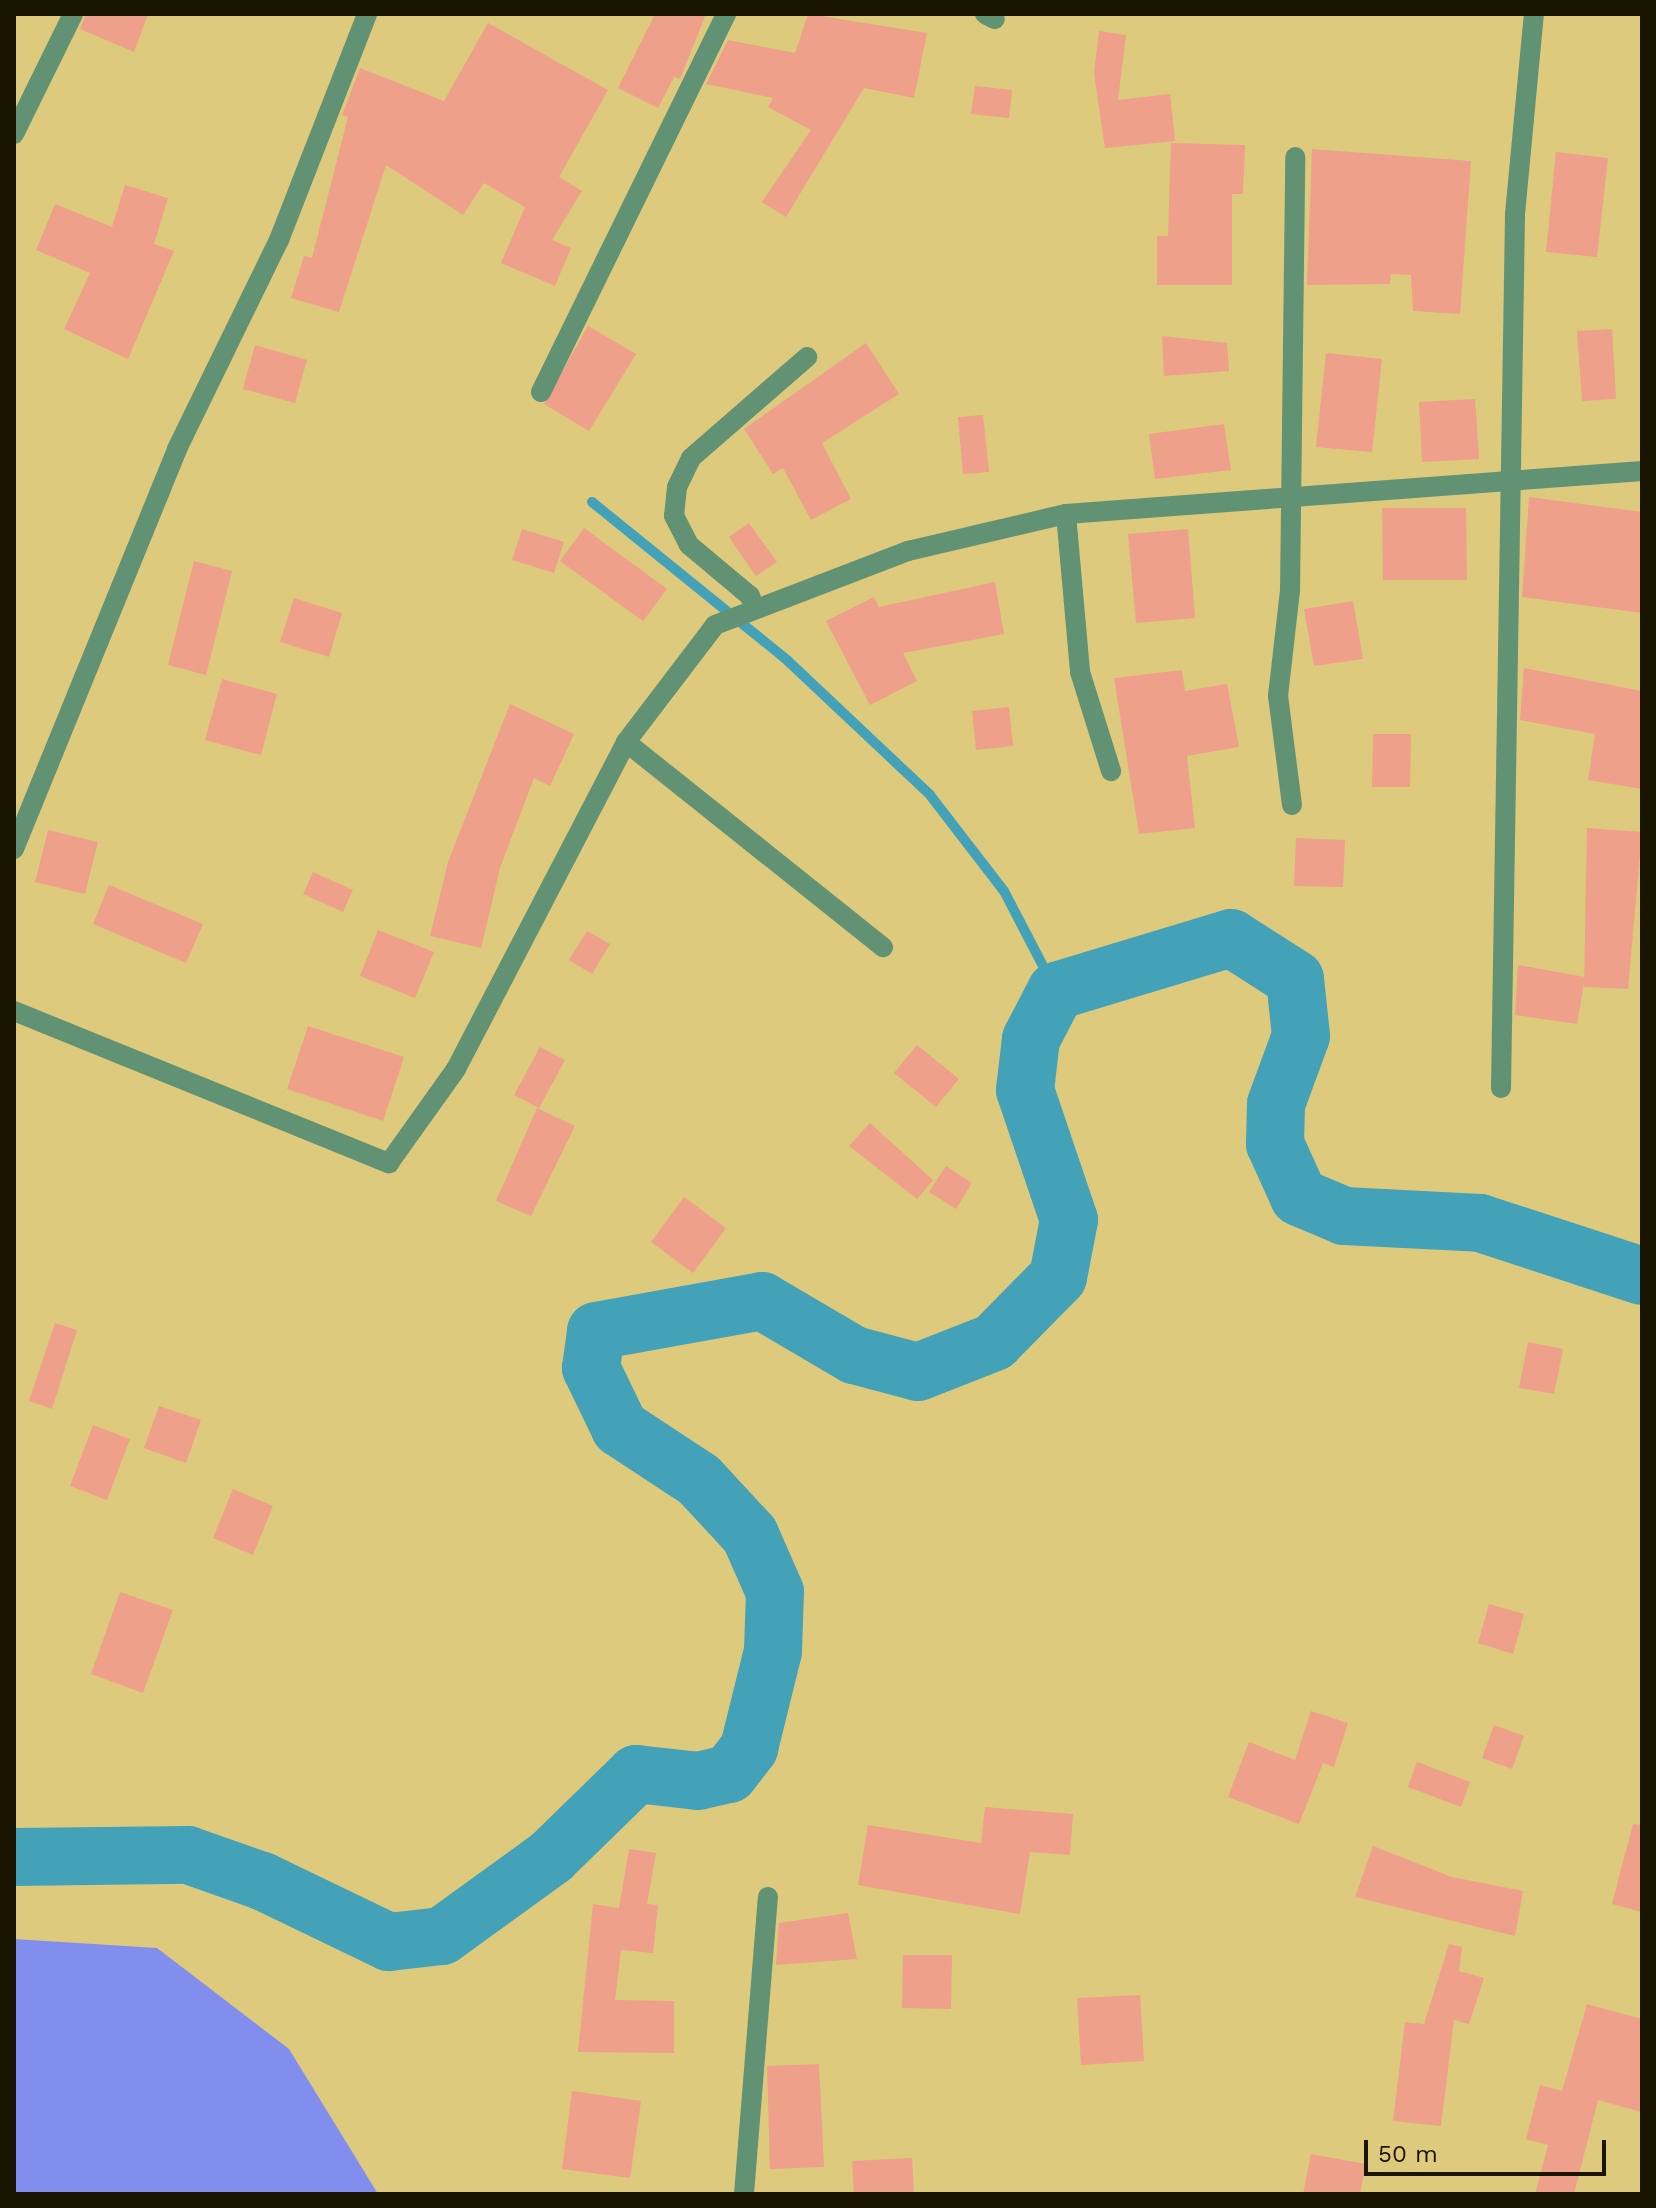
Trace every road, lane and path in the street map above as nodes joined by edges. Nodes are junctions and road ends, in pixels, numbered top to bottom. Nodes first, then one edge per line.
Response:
1 (73, 14) edge
2 (367, 14) edge
3 (726, 14) edge
4 (1534, 14) edge
5 (14, 134) edge
6 (1295, 157) dead end
7 (807, 357) dead end
8 (541, 392) dead end
9 (1642, 471) edge
10 (1508, 478) junction
11 (1288, 493) junction
12 (1066, 514) junction
13 (754, 608) junction
14 (626, 742) junction
15 (1111, 771) dead end
16 (1292, 805) dead end
17 (14, 849) edge
18 (883, 947) dead end
19 (14, 1011) edge
20 (1501, 1088) dead end
21 (768, 1897) dead end
22 (744, 2194) edge

1 - 5 street
2 - 17 street
3 - 8 street
4 - 10 street
6 - 11 street
7 - 13 street
9 - 10 street
10 - 11 street
10 - 20 street
11 - 12 street
11 - 16 street
12 - 13 street
12 - 15 street
13 - 14 street
14 - 18 street
14 - 19 street
21 - 22 street

